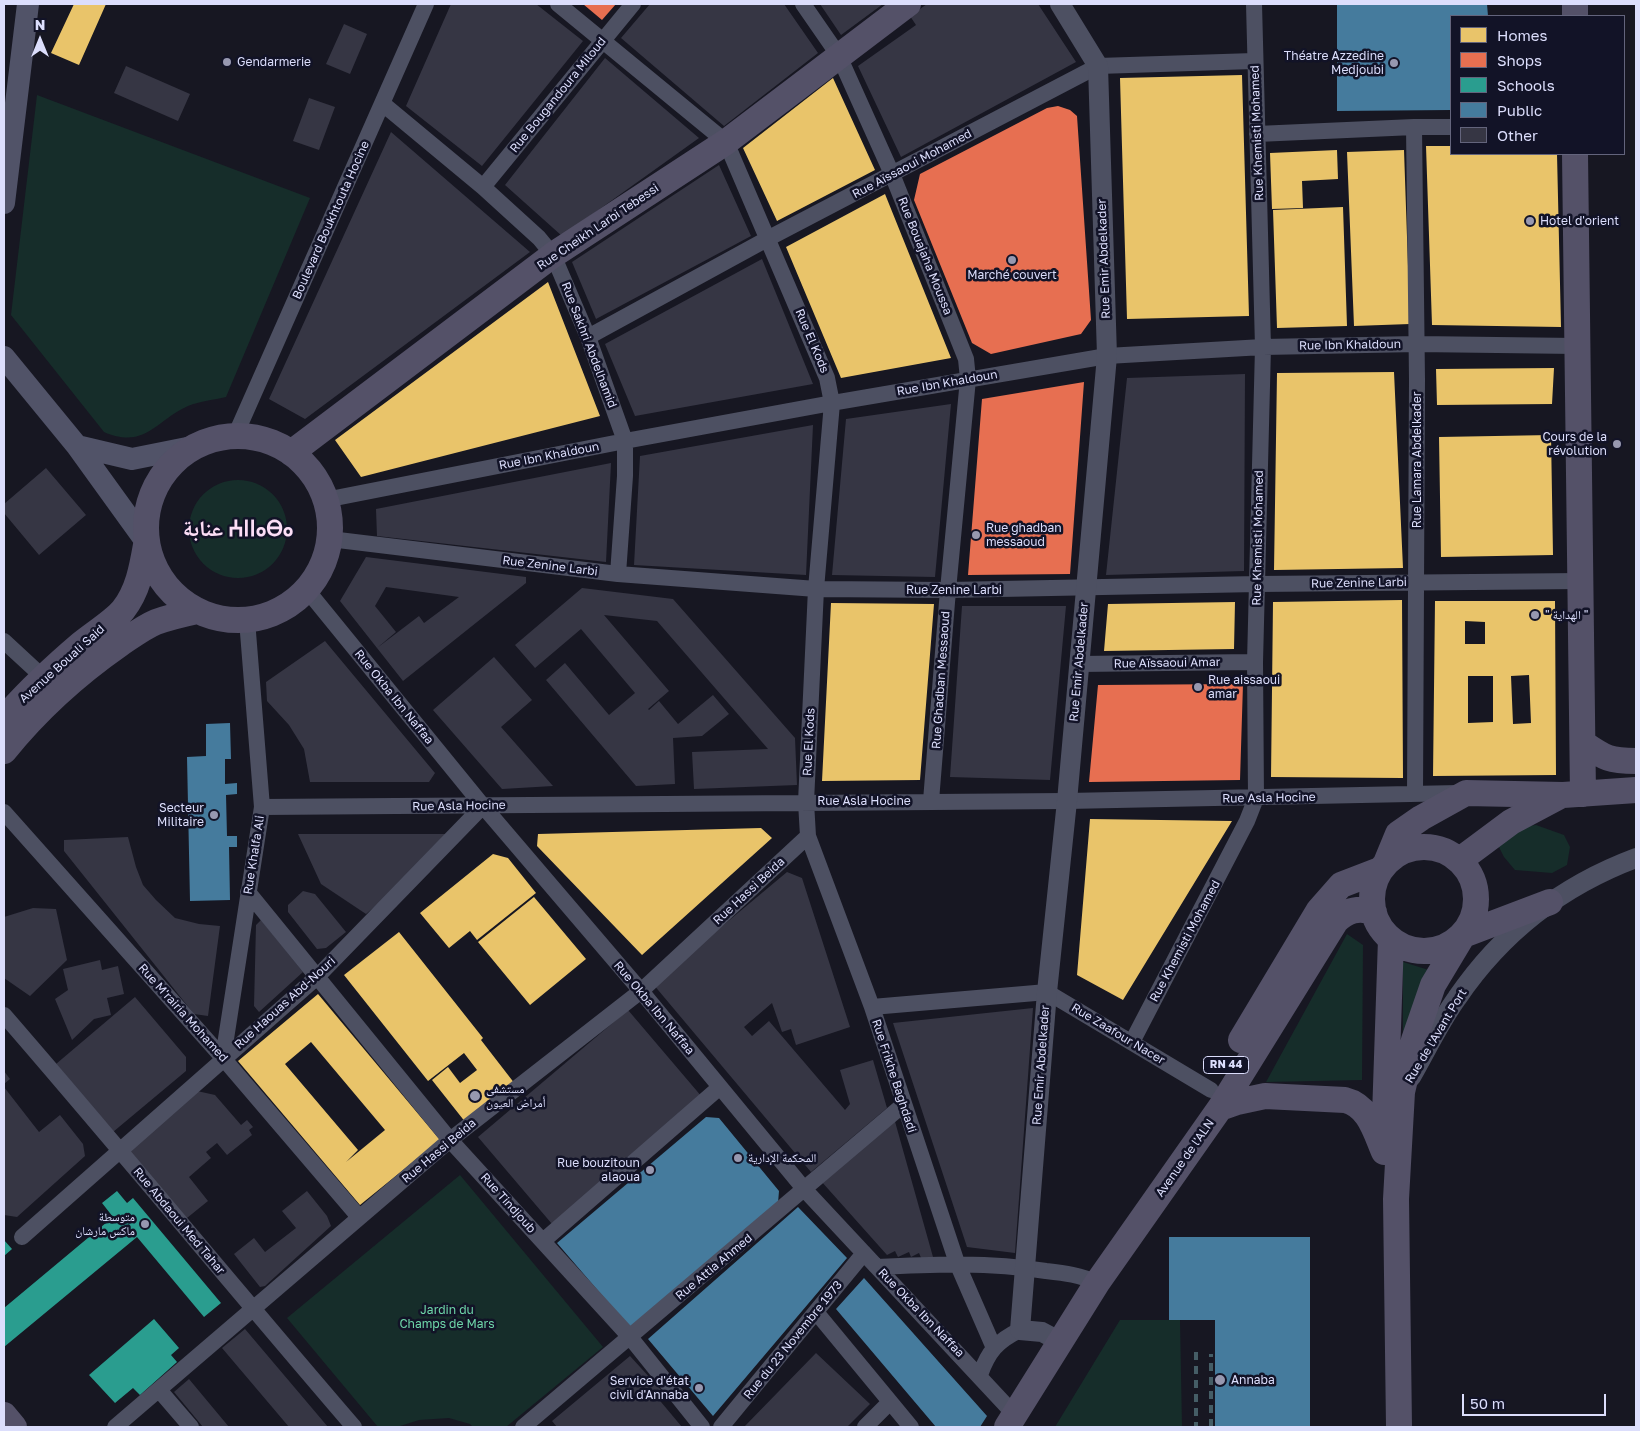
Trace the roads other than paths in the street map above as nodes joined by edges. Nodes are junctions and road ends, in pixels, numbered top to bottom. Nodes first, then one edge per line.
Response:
1 (28, 4) edge
2 (426, 4) edge
3 (558, 4) edge
4 (633, 4) edge
5 (803, 4) edge
6 (908, 4) edge
7 (1060, 4) edge
8 (1254, 4) edge
9 (603, 40) junction
10 (839, 56) junction
11 (1254, 62) junction
12 (1098, 66) junction
13 (383, 104) junction
14 (1414, 127) junction
15 (1450, 127) edge
16 (1257, 134) junction
17 (726, 142) junction
18 (1575, 155) edge
19 (892, 174) junction
20 (483, 187) junction
21 (4, 203) edge
22 (769, 238) junction
23 (553, 255) junction
24 (588, 337) junction
25 (1417, 344) junction
26 (1577, 346) junction
27 (1263, 347) junction
28 (1107, 356) junction
29 (4, 357) edge
30 (968, 379) junction
31 (832, 403) junction
32 (235, 436) junction
33 (624, 440) junction
34 (77, 446) junction
35 (198, 446) junction
36 (291, 453) junction
37 (326, 500) junction
38 (330, 539) junction
39 (147, 543) junction
40 (618, 574) junction
41 (1581, 581) junction
42 (1417, 582) junction
43 (1258, 584) junction
44 (1085, 588) junction
45 (816, 589) junction
46 (306, 590) junction
47 (948, 590) junction
48 (198, 611) junction
49 (247, 620) junction
50 (4, 641) edge
51 (1255, 662) junction
52 (1079, 664) junction
53 (44, 678) junction
54 (4, 719) edge
55 (1583, 743) junction
56 (4, 751) edge
57 (1636, 761) edge
58 (1636, 790) edge
59 (1466, 793) junction
60 (1416, 794) junction
61 (1573, 794) junction
62 (1256, 798) junction
63 (931, 801) junction
64 (1067, 801) junction
65 (806, 802) junction
66 (483, 806) junction
67 (262, 808) junction
68 (4, 812) edge
69 (1398, 834) junction
70 (808, 836) junction
71 (1636, 858) edge
72 (1460, 860) junction
73 (1383, 867) junction
74 (1341, 885) junction
75 (248, 892) junction
76 (1550, 902) junction
77 (1374, 912) junction
78 (1463, 935) junction
79 (1391, 939) junction
80 (317, 977) junction
81 (641, 991) junction
82 (1047, 992) junction
83 (872, 1007) junction
84 (4, 1014) edge
85 (1132, 1042) junction
86 (223, 1058) junction
87 (720, 1087) junction
88 (1402, 1092) junction
89 (1215, 1099) junction
90 (903, 1105) junction
91 (450, 1140) junction
92 (121, 1150) junction
93 (1384, 1152) junction
94 (805, 1190) junction
95 (359, 1218) junction
96 (22, 1237) dead end
97 (543, 1241) junction
98 (864, 1253) junction
99 (957, 1263) junction
100 (877, 1267) junction
101 (1026, 1268) junction
102 (1090, 1280) junction
103 (252, 1309) junction
104 (816, 1312) junction
105 (1020, 1330) junction
106 (630, 1337) junction
107 (1061, 1342) junction
108 (994, 1348) junction
109 (980, 1375) junction
110 (160, 1391) junction
111 (890, 1402) junction
112 (4, 1415) edge
113 (1011, 1421) edge
114 (531, 1425) edge
115 (14, 1427) edge
116 (116, 1427) edge
117 (191, 1427) edge
118 (354, 1427) edge
119 (702, 1427) edge
120 (721, 1427) edge
121 (865, 1427) edge
122 (911, 1427) edge
123 (1382, 1427) edge
124 (1399, 1427) edge

1 - 21 main road
2 - 13 street, Boulevard Boukhtouta Hocine
3 - 9 street, Rue El Kods
4 - 9 street, Rue Bougandoura Miloud
5 - 10 street, Rue Bouajaha Moussa
6 - 10 main road, Rue Cheikh Larbi Tebessi
7 - 12 street, Rue Emir Abdelkader
8 - 11 street, Rue Khemisti Mohamed
9 - 17 street, Rue El Kods
9 - 20 street, Rue Bougandoura Miloud
10 - 17 main road, Rue Cheikh Larbi Tebessi
10 - 19 street, Rue Bouajaha Moussa
11 - 12 street, Rue Aïssaoui Mohamed
11 - 16 street, Rue Khemisti Mohamed
12 - 19 street, Rue Aïssaoui Mohamed
12 - 28 street, Rue Emir Abdelkader
13 - 20 street, Rue Sakhri Abdelhamid
13 - 32 street, Boulevard Boukhtouta Hocine
14 - 15 street
14 - 16 street
14 - 25 street, Rue Lamara Abdelkader
16 - 27 street, Rue Khemisti Mohamed
17 - 22 street, Rue El Kods
17 - 23 main road, Rue Cheikh Larbi Tebessi
18 - 26 main road
19 - 22 street, Rue Aïssaoui Mohamed
19 - 30 street, Rue Bouajaha Moussa
20 - 23 street, Rue Sakhri Abdelhamid
22 - 24 street, Rue Aïssaoui Mohamed
22 - 31 street, Rue El Kods
23 - 24 street, Rue Sakhri Abdelhamid
23 - 36 main road, Rue Cheikh Larbi Tebessi
24 - 33 street, Rue Sakhri Abdelhamid
25 - 26 street, Rue Ibn Khaldoun
25 - 27 street, Rue Ibn Khaldoun
25 - 42 street, Rue Lamara Abdelkader
26 - 41 main road
27 - 28 street, Rue Ibn Khaldoun
27 - 43 street, Rue Khemisti Mohamed
28 - 30 street, Rue Ibn Khaldoun
28 - 44 street, Rue Emir Abdelkader
29 - 34 main road
30 - 31 street, Rue Ibn Khaldoun
30 - 47 street, Rue Ghadban Messaoud
31 - 33 street, Rue Ibn Khaldoun
31 - 45 street, Rue El Kods
32 - 35 main road
32 - 36 main road
33 - 37 street, Rue Ibn Khaldoun
33 - 40 street, Rue Sakhri Abdelhamid
34 - 35 main road
34 - 39 main road
35 - 39 main road
36 - 37 main road
37 - 38 main road
38 - 40 street, Rue Zenine Larbi
38 - 46 main road
39 - 48 main road
39 - 53 main road, Avenue Bouali Said
40 - 45 street, Rue Zenine Larbi
41 - 42 street, Rue Zenine Larbi
41 - 55 main road
42 - 43 street, Rue Zenine Larbi
42 - 60 street, Rue Lamara Abdelkader
43 - 44 street, Rue Zenine Larbi
43 - 51 street, Rue Khemisti Mohamed
44 - 47 street, Rue Zenine Larbi
44 - 52 street, Rue Emir Abdelkader
45 - 47 street, Rue Zenine Larbi
45 - 65 street, Rue El Kods
46 - 49 main road
46 - 66 street, Rue Okba Ibn Naffaa
47 - 63 street, Rue Ghadban Messaoud
48 - 49 main road
48 - 56 main road, Avenue Bouali Said
49 - 67 street, Rue Khalfa Ali
50 - 53 street
51 - 52 street, Rue Aïssaoui Amar
51 - 62 street, Rue Khemisti Mohamed
52 - 64 street, Rue Emir Abdelkader
53 - 54 main road, Avenue Bouali Said
55 - 57 main road
55 - 61 main road
58 - 61 main road, Rue Asla Hocine
59 - 60 street, Rue Asla Hocine
59 - 61 main road, Rue Asla Hocine
59 - 69 main road
60 - 62 street, Rue Asla Hocine
61 - 72 main road
62 - 64 street, Rue Asla Hocine
62 - 85 street, Rue Khemisti Mohamed
63 - 64 street, Rue Asla Hocine
63 - 65 street, Rue Asla Hocine
64 - 82 street, Rue Emir Abdelkader
65 - 66 street, Rue Asla Hocine
65 - 70 street, Rue Frikhe Baghdadi
66 - 67 street, Rue Asla Hocine
66 - 80 street, Rue Haouas Abd-Nouri
66 - 81 street, Rue Okba Ibn Naffaa
67 - 75 street, Rue Khalfa Ali
68 - 86 street, Rue M'rairia Mohamed
69 - 73 main road
69 - 74 main road
70 - 81 street, Rue Hassi Beida
70 - 83 street, Rue Frikhe Baghdadi
71 - 76 street, Rue de l'Avant Port
72 - 73 main road
72 - 78 main road
73 - 74 main road, Avenue de l'ALN / RN 44
73 - 77 main road
74 - 89 main road, Avenue de l'ALN / RN 44
75 - 80 street, Rue Tindjoub
75 - 86 street, Rue Khalfa Ali
76 - 78 main road
76 - 88 street, Rue de l'Avant Port
77 - 79 main road
77 - 89 main road, Avenue de l'ALN / RN 44
78 - 79 main road
78 - 88 main road
79 - 93 main road
80 - 86 street, Rue Haouas Abd-Nouri
80 - 91 street, Rue Tindjoub
81 - 87 street, Rue Okba Ibn Naffaa
81 - 91 street, Rue Hassi Beida
82 - 83 street
82 - 85 street, Rue Zaafour Nacer
82 - 101 street, Rue Emir Abdelkader
83 - 90 street, Rue Frikhe Baghdadi
84 - 92 street, Rue Abdaoui Med Tahar
85 - 89 street, Rue Zaafour Nacer
86 - 92 street, Rue Haouas Abd-Nouri
86 - 95 street, Rue M'rairia Mohamed
87 - 94 street, Rue Okba Ibn Naffaa
87 - 97 street
88 - 124 main road
89 - 93 main road
89 - 102 main road, Avenue de l'ALN / RN 44
90 - 94 street, Rue Attia Ahmed
90 - 99 street, Rue Frikhe Baghdadi
91 - 95 street, Rue Hassi Beida
91 - 97 street, Rue Tindjoub
92 - 96 street, Rue Haouas Abd-Nouri
92 - 103 street, Rue Abdaoui Med Tahar
93 - 123 main road
94 - 98 street, Rue Okba Ibn Naffaa
94 - 106 street, Rue Attia Ahmed
95 - 103 street, Rue Hassi Beida
97 - 106 street, Rue Tindjoub
98 - 100 street, Rue Okba Ibn Naffaa
98 - 104 street, Rue du 23 Novembre 1973
99 - 100 street
99 - 101 street
99 - 108 street, Rue Frikhe Baghdadi
100 - 109 street, Rue Okba Ibn Naffaa
101 - 102 street
101 - 105 street, Rue Emir Abdelkader
102 - 107 main road, Avenue de l'ALN / RN 44
103 - 110 street, Rue Hassi Beida
103 - 118 street, Rue Abdaoui Med Tahar
104 - 111 street
104 - 120 street, Rue du 23 Novembre 1973
105 - 107 street
105 - 108 street
106 - 114 street, Rue Attia Ahmed
106 - 119 street, Rue Tindjoub
107 - 113 main road, Avenue de l'ALN / RN 44
108 - 109 street
109 - 113 street, Rue Okba Ibn Naffaa
110 - 116 street, Rue Hassi Beida
110 - 117 street
111 - 121 street
111 - 122 street
112 - 115 main road

